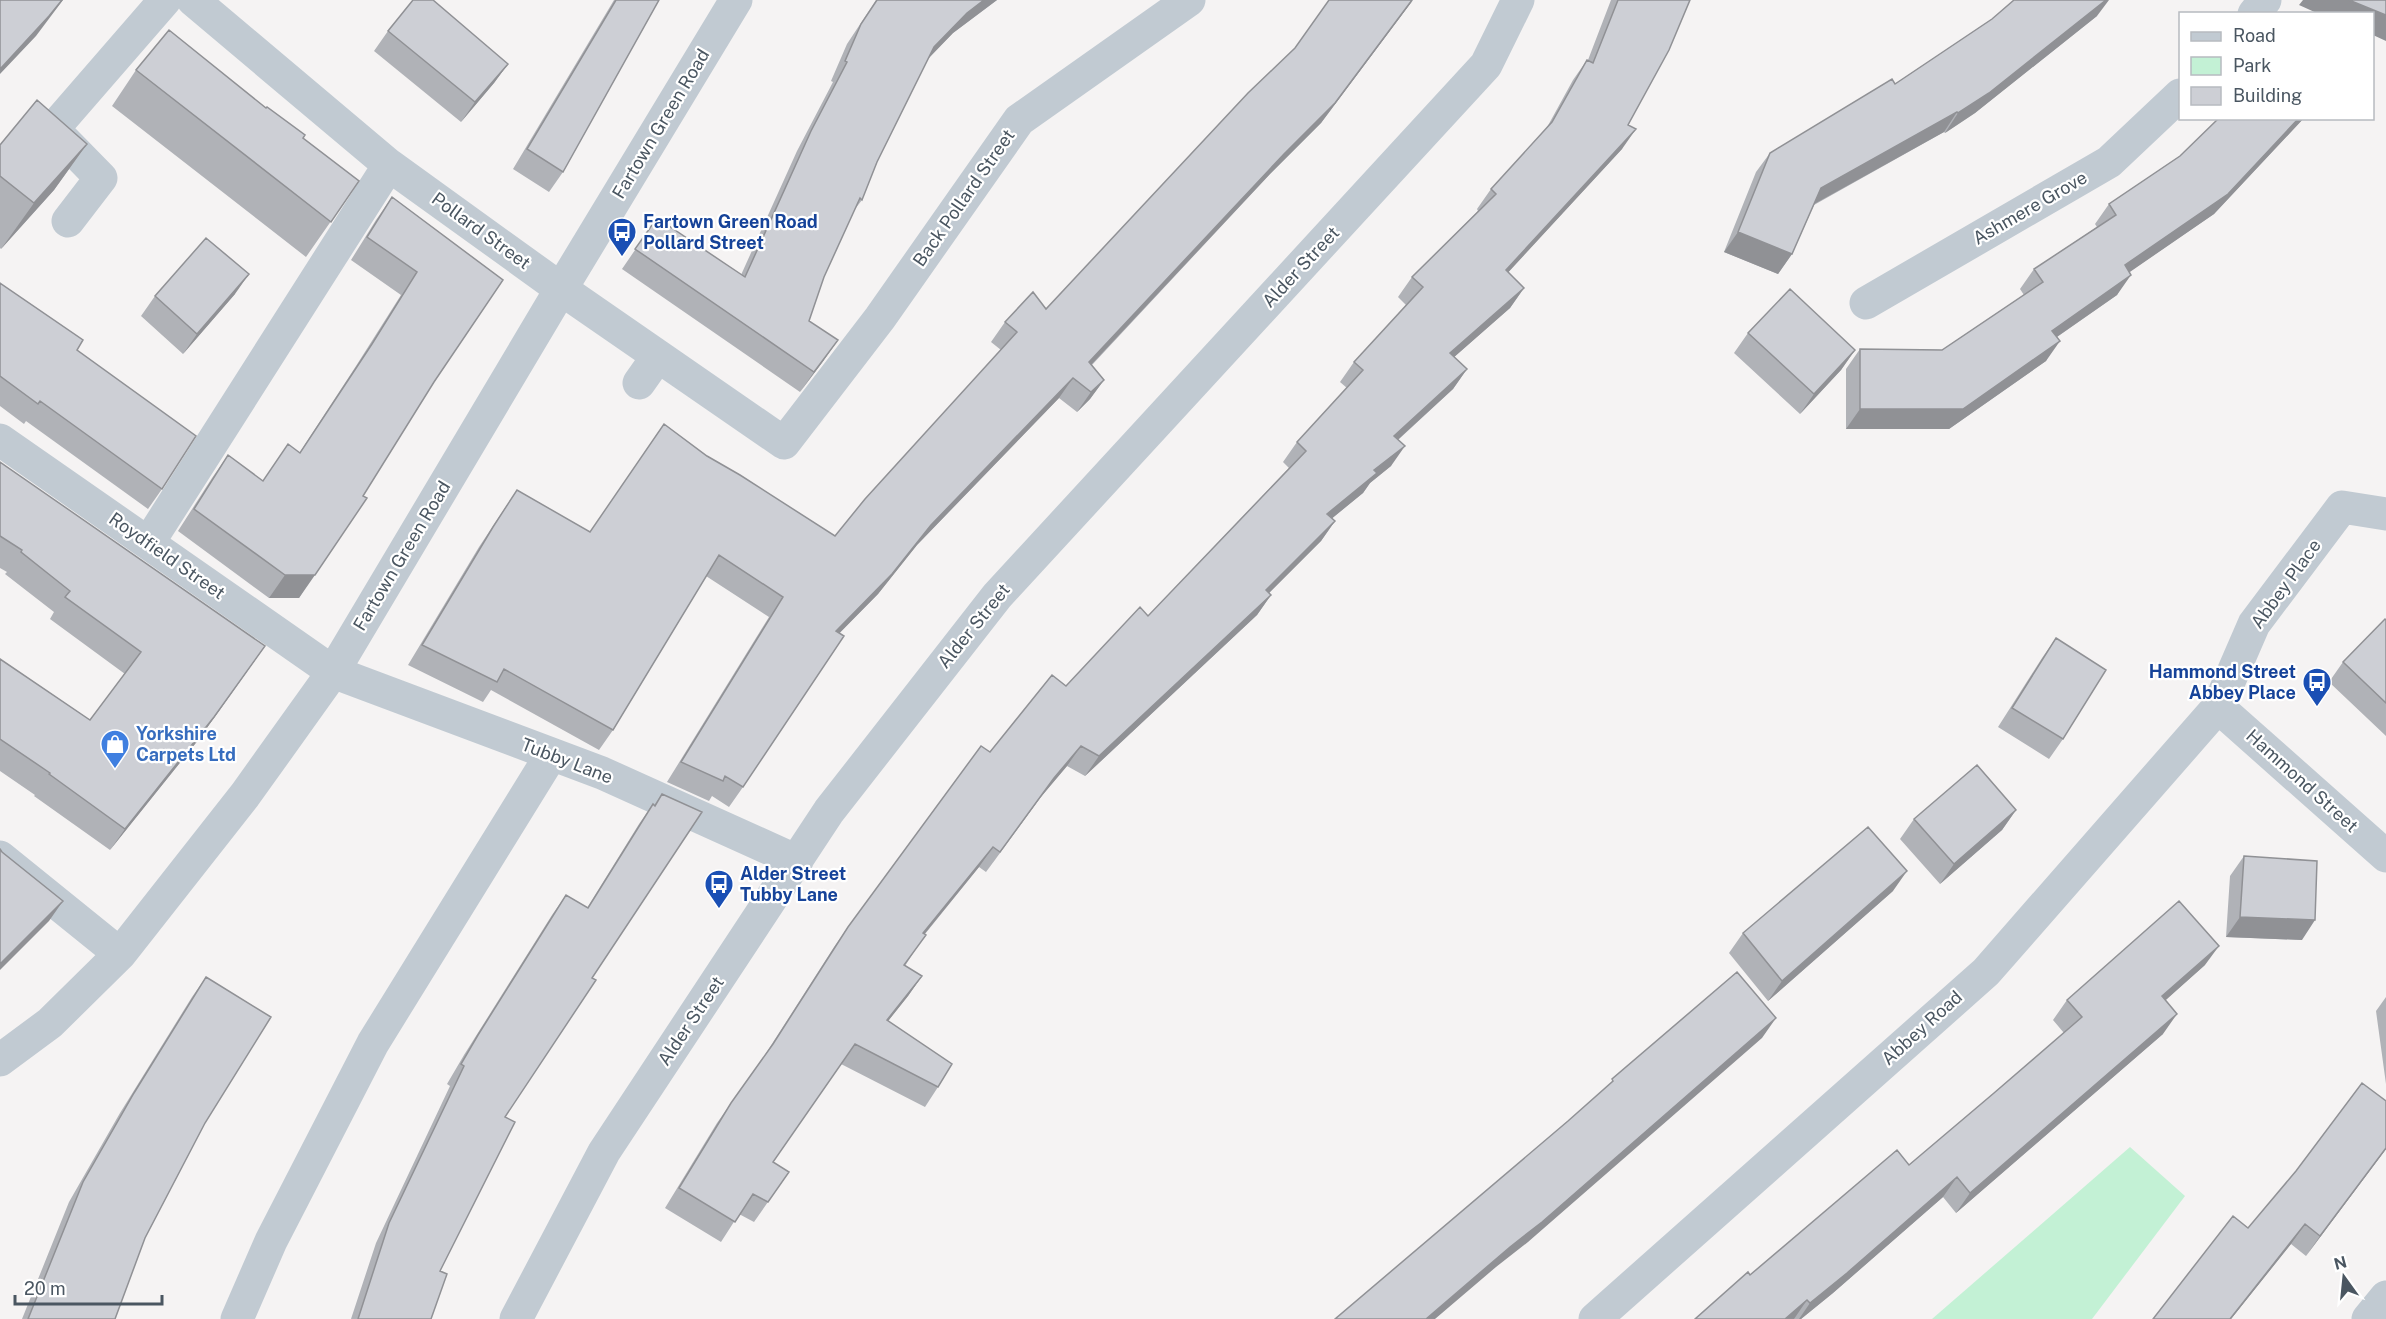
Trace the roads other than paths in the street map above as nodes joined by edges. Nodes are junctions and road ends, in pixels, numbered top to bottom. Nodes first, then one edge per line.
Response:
1 (165, 0) edge
2 (193, 0) edge
3 (736, 0) edge
4 (1189, 0) edge
5 (1518, 0) edge
6 (2265, 0) edge
7 (2256, 12) edge
8 (2179, 97) edge
9 (389, 165) junction
10 (68, 221) edge
11 (561, 289) junction
12 (1866, 303) dead end
13 (658, 356) junction
14 (639, 383) dead end
15 (0, 441) edge
16 (784, 443) joint
17 (2386, 514) edge
18 (148, 542) junction
19 (333, 672) junction
20 (2218, 707) junction
21 (551, 755) junction
22 (2386, 856) edge
23 (0, 857) edge
24 (797, 861) junction
25 (120, 954) junction
26 (0, 1060) edge
27 (2386, 1297) edge
28 (237, 1319) edge
29 (516, 1319) edge
30 (1595, 1319) edge
31 (2368, 1319) edge

1 - 10 street
2 - 9 street, Pollard Street
3 - 11 street, Fartown Green Road
4 - 16 street, Back Pollard Street
5 - 24 street, Alder Street
6 - 7 street
8 - 12 street, Ashmere Grove
9 - 11 street, Pollard Street
9 - 18 street
11 - 13 street, Pollard Street
11 - 19 street, Fartown Green Road
13 - 14 street
13 - 16 street, Pollard Street
15 - 18 street, Roydfield Street
17 - 20 street, Abbey Place
18 - 19 street, Roydfield Street
19 - 21 street, Tubby Lane
19 - 25 street, Fartown Green Road
20 - 22 street, Hammond Street
20 - 30 street, Abbey Road
21 - 24 street, Tubby Lane
21 - 28 street
23 - 25 street
24 - 29 street, Alder Street
25 - 26 street, Fartown Green Road
27 - 31 street

